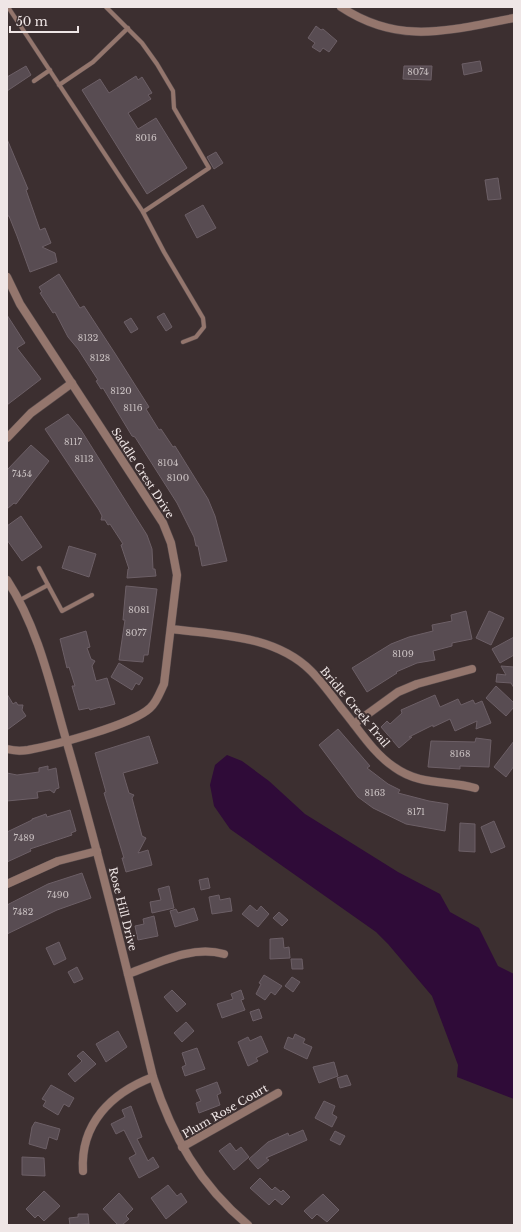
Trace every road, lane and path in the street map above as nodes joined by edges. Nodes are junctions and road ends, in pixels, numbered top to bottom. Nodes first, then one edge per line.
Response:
1 (8, 7) edge
2 (106, 7) edge
3 (341, 7) edge
4 (514, 18) edge
5 (128, 28) junction
6 (50, 70) junction
7 (34, 81) dead end
8 (59, 84) junction
9 (143, 212) junction
10 (7, 277) edge
11 (183, 342) dead end
12 (72, 383) junction
13 (7, 438) edge
14 (39, 568) dead end
15 (7, 580) edge
16 (48, 585) junction
17 (92, 595) dead end
18 (20, 600) junction
19 (172, 629) junction
20 (472, 669) dead end
21 (354, 724) junction
22 (66, 740) junction
23 (7, 749) edge
24 (475, 788) dead end
25 (97, 851) junction
26 (7, 884) edge
27 (224, 954) dead end
28 (128, 974) junction
29 (153, 1076) junction
30 (278, 1093) dead end
31 (182, 1148) junction
32 (83, 1171) dead end
33 (248, 1225) edge

1 - 6 lane
2 - 5 lane
3 - 4 street
5 - 8 lane
5 - 9 lane
6 - 7 lane
6 - 8 lane
8 - 9 lane
9 - 11 lane
10 - 12 street, Saddle Crest Drive
12 - 13 street
12 - 19 street, Saddle Crest Drive
14 - 16 lane
15 - 18 street, Rose Hill Drive
16 - 17 lane
16 - 18 lane
18 - 22 street, Rose Hill Drive
19 - 21 street, Bridle Creek Trail
19 - 22 street, Saddle Crest Drive
20 - 21 street
21 - 24 street, Bridle Creek Trail
22 - 23 street, Saddle Crest Drive
22 - 25 street, Rose Hill Drive
25 - 26 street
25 - 28 street, Rose Hill Drive
27 - 28 street
28 - 29 street, Rose Hill Drive
29 - 31 street, Rose Hill Drive
29 - 32 street
30 - 31 street, Plum Rose Court
31 - 33 street, Rose Hill Drive

